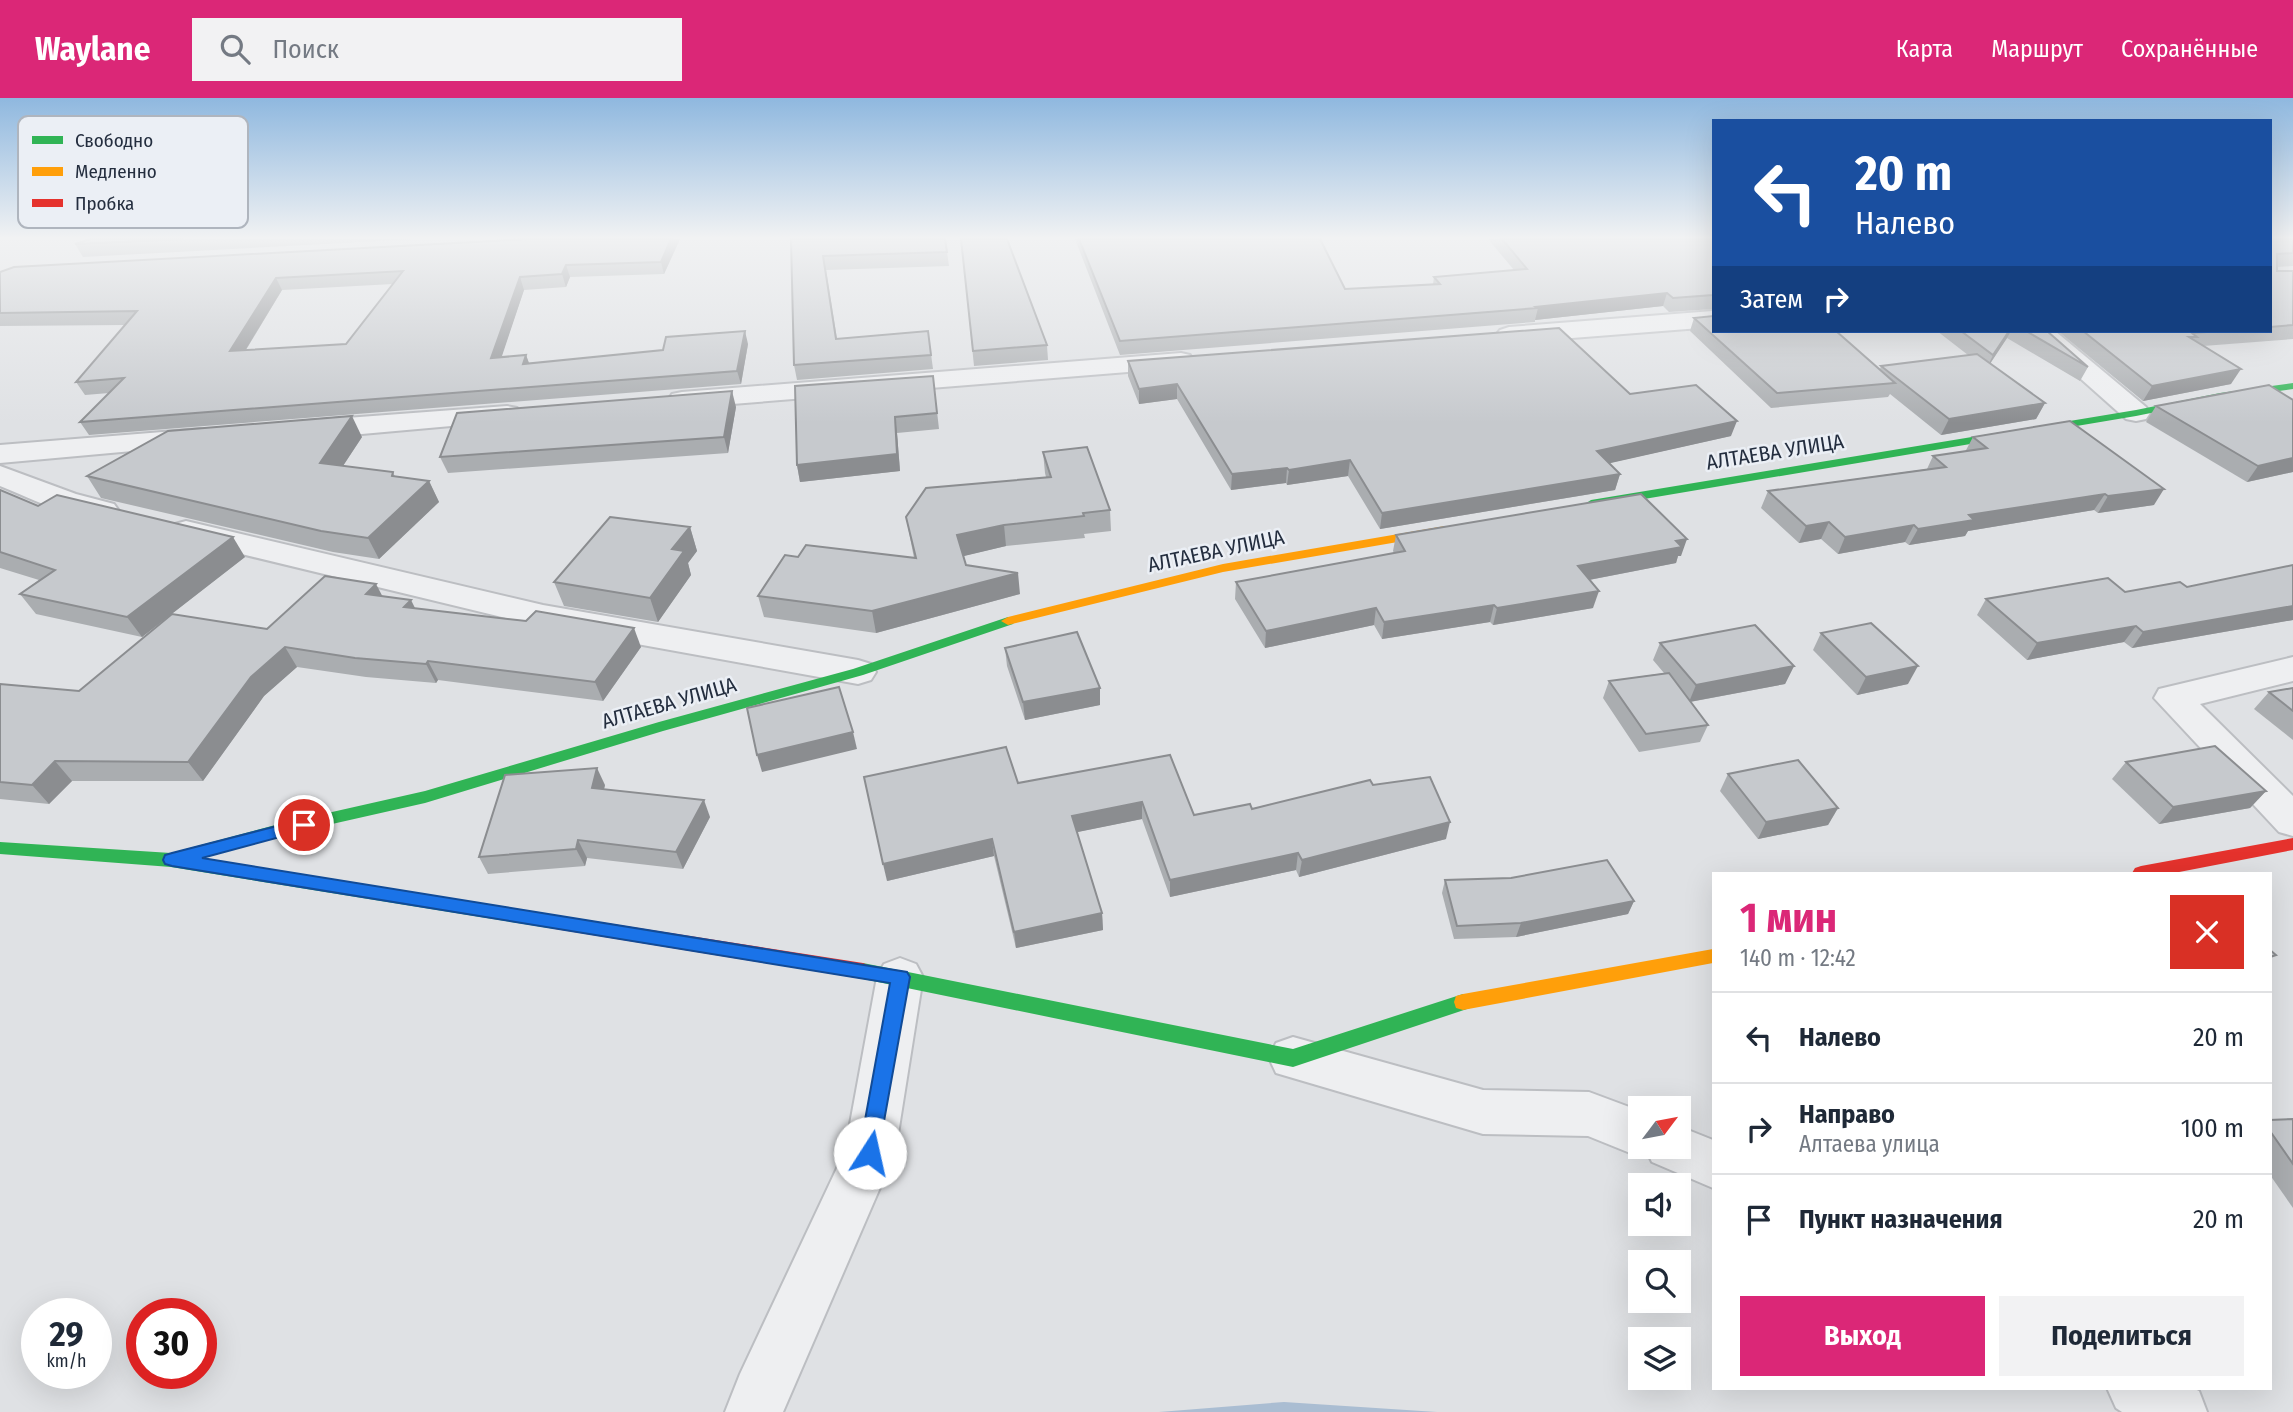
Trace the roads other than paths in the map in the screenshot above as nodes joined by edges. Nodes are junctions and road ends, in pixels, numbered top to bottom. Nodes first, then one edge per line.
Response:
1 (1712, 319) edge
2 (2042, 333) edge
3 (1476, 338) edge
4 (1212, 359) edge
5 (2293, 386) edge
6 (655, 402) edge
7 (529, 412) edge
8 (2136, 413) junction
9 (279, 432) edge
10 (223, 436) edge
11 (0, 454) edge
12 (0, 475) edge
13 (1575, 507) edge
14 (1466, 526) edge
15 (2293, 669) edge
16 (858, 672) junction
17 (2293, 821) edge
18 (2293, 844) edge
19 (0, 848) edge
20 (172, 860) junction
21 (2146, 872) edge
22 (1712, 956) edge
23 (900, 977) junction
24 (1293, 1058) junction
25 (1628, 1129) edge
26 (1691, 1155) edge
27 (1712, 1164) edge
28 (2140, 1390) edge
29 (754, 1412) edge
30 (2178, 1412) edge

1 - 3 street
2 - 8 street
4 - 6 street
5 - 8 street, АЛТАЕВА УЛИЦА
7 - 9 street
8 - 13 street, АЛТАЕВА УЛИЦА
10 - 11 street
12 - 16 street
14 - 16 street, АЛТАЕВА УЛИЦА
15 - 17 street
16 - 20 street, АЛТАЕВА УЛИЦА
18 - 21 street
19 - 20 street
20 - 23 street
22 - 24 street
23 - 24 street
23 - 29 street
24 - 25 street
26 - 27 street
28 - 30 street

